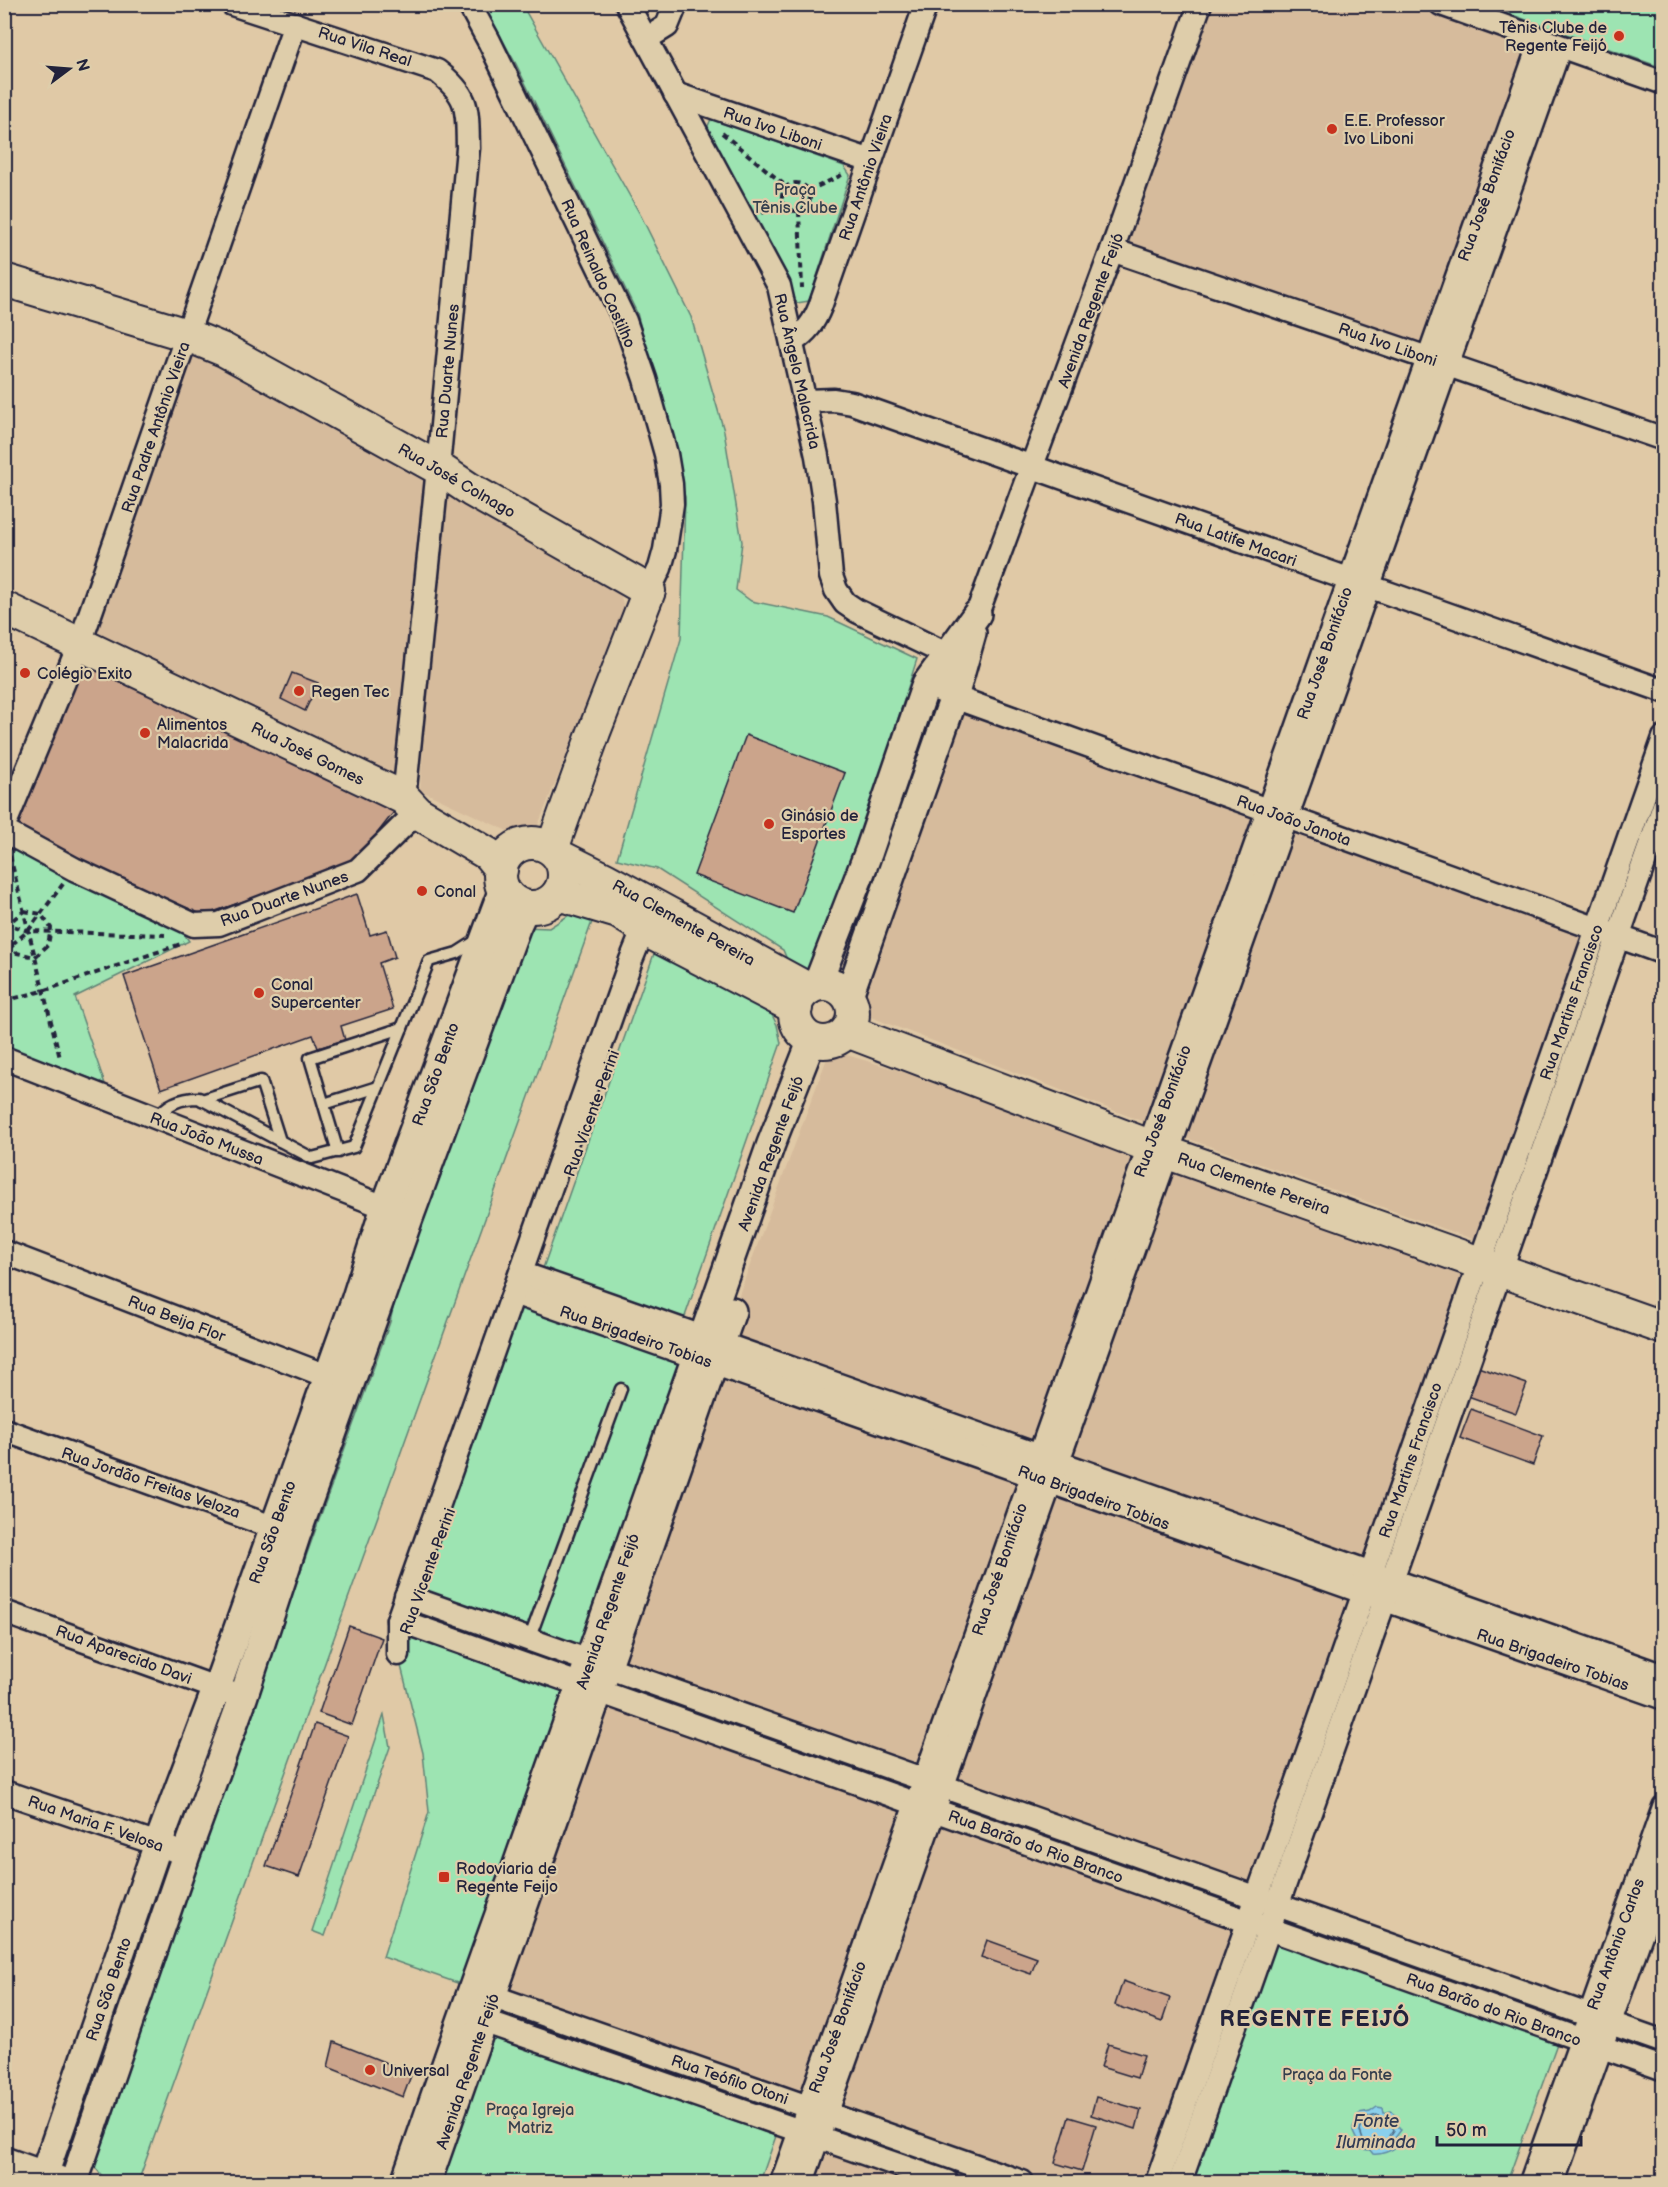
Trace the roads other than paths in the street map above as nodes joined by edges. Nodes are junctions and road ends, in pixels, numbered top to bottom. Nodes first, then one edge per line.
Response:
1 (232, 4) edge
2 (469, 4) edge
3 (627, 4) edge
4 (676, 4) edge
5 (926, 4) edge
6 (1200, 4) edge
7 (1441, 4) edge
8 (295, 24) junction
9 (646, 39) junction
10 (1550, 43) junction
11 (1664, 83) edge
12 (458, 88) joint
13 (675, 94) junction
14 (871, 161) junction
15 (1112, 250) junction
16 (4, 280) edge
17 (187, 335) junction
18 (793, 341) junction
19 (1438, 361) junction
20 (806, 401) junction
21 (1664, 439) edge
22 (1031, 467) junction
23 (438, 468) junction
24 (1359, 583) junction
25 (649, 591) junction
26 (4, 608) edge
27 (977, 614) joint
28 (80, 644) junction
29 (956, 658) junction
30 (926, 684) junction
31 (1664, 691) edge
32 (954, 697) junction
33 (1664, 738) edge
34 (411, 805) junction
35 (1664, 806) edge
36 (1277, 814) junction
37 (5, 834) edge
38 (869, 851) junction
39 (555, 853) junction
40 (897, 860) junction
41 (510, 888) junction
42 (558, 894) junction
43 (655, 921) junction
44 (1596, 930) junction
45 (486, 934) junction
46 (1618, 937) junction
47 (1664, 953) edge
48 (807, 994) junction
49 (838, 1025) junction
50 (402, 1028) junction
51 (4, 1058) edge
52 (378, 1087) junction
53 (202, 1100) junction
54 (324, 1104) junction
55 (157, 1118) junction
56 (1163, 1140) junction
57 (280, 1142) junction
58 (338, 1152) junction
59 (397, 1212) junction
60 (4, 1252) edge
61 (1494, 1257) junction
62 (523, 1285) junction
63 (1664, 1306) edge
64 (1664, 1328) edge
65 (709, 1350) junction
66 (339, 1380) junction
67 (621, 1389) dead end
68 (4, 1430) edge
69 (1408, 1466) junction
70 (1045, 1468) junction
71 (1430, 1473) junction
72 (285, 1531) junction
73 (1378, 1586) junction
74 (412, 1598) junction
75 (4, 1611) edge
76 (403, 1622) joint
77 (529, 1640) junction
78 (594, 1676) junction
79 (1664, 1676) edge
80 (218, 1687) junction
81 (243, 1698) junction
82 (1664, 1698) edge
83 (934, 1783) junction
84 (4, 1792) edge
85 (925, 1806) junction
86 (1664, 1808) edge
87 (158, 1844) junction
88 (186, 1855) junction
89 (1664, 1870) edge
90 (1267, 1902) junction
91 (1259, 1925) junction
92 (123, 1947) junction
93 (151, 1958) junction
94 (478, 2005) junction
95 (1599, 2020) junction
96 (1664, 2042) edge
97 (1591, 2043) junction
98 (1664, 2069) edge
99 (818, 2110) junction
100 (809, 2134) junction
101 (4, 2162) edge
102 (54, 2179) edge
103 (74, 2182) edge
104 (412, 2182) edge
105 (782, 2182) edge
106 (802, 2182) edge
107 (947, 2182) edge
108 (1022, 2182) edge
109 (1157, 2182) edge
110 (1180, 2182) edge
111 (1531, 2182) edge
112 (1553, 2182) edge

1 - 8 street, Rua Vila Real
2 - 25 street, Rua Reinaldo Castilho
3 - 9 street, Rua Ângelo Malacrida
4 - 9 street
5 - 14 street, Rua Antônio Vieira
6 - 15 street, Avenida Regente Feijó
7 - 10 street
8 - 12 street, Rua Vila Real
8 - 17 street, Rua Padre Antônio Vieira
9 - 13 street, Rua Ângelo Malacrida
10 - 11 street
10 - 19 street, Rua José Bonifácio
12 - 23 street, Rua Duarte Nunes
13 - 14 street, Rua Ivo Liboni
13 - 18 street, Rua Ângelo Malacrida
14 - 18 street, Rua Antônio Vieira
15 - 19 street, Rua Ivo Liboni
15 - 22 street, Avenida Regente Feijó
16 - 17 main road, Rua José Colnago
17 - 23 main road, Rua José Colnago
17 - 28 street, Rua Padre Antônio Vieira
18 - 20 street, Rua Ângelo Malacrida
19 - 21 street, Rua Ivo Liboni
19 - 24 street, Rua José Bonifácio
20 - 22 street, Rua Latife Macari
20 - 29 street, Rua Ângelo Malacrida
22 - 24 street, Rua Latife Macari
22 - 27 street, Avenida Regente Feijó
23 - 25 main road, Rua José Colnago
23 - 34 street, Rua Duarte Nunes
24 - 31 street, Rua Latife Macari
24 - 36 street, Rua José Bonifácio
25 - 39 main road
26 - 28 main road, Rua José Gomes
27 - 29 street, Avenida Regente Feijó
28 - 34 main road, Rua José Gomes
28 - 37 street, Rua Padre Antônio Vieira
29 - 30 street, Avenida Regente Feijó
29 - 32 street, Avenida Regente Feijó
30 - 32 street, Rua João Janota
30 - 38 street, Avenida Regente Feijó
32 - 36 street, Rua João Janota
32 - 40 street, Avenida Regente Feijó
33 - 44 street, Rua Martins Francisco
34 - 37 street, Rua Duarte Nunes
34 - 41 main road, Rua José Gomes
35 - 46 street, Rua Martins Francisco
36 - 44 street, Rua João Janota
36 - 56 street, Rua José Bonifácio
38 - 40 street
38 - 48 street, Avenida Regente Feijó
39 - 41 main road
39 - 42 main road
39 - 43 main road, Rua Clemente Pereira
40 - 49 street, Avenida Regente Feijó
41 - 42 main road
41 - 45 street, Rua São Bento
41 - 59 street, Rua São Bento
42 - 43 main road, Rua Clemente Pereira
43 - 48 main road, Rua Clemente Pereira
43 - 62 street, Rua Vicente Perini
44 - 46 street, Rua João Janota
44 - 61 street, Rua Martins Francisco
45 - 50 lane
45 - 59 street, Rua São Bento
46 - 47 street, Rua João Janota
46 - 61 street, Rua Martins Francisco
48 - 49 main road, Rua Clemente Pereira
48 - 49 main road
49 - 56 main road, Rua Clemente Pereira
49 - 65 street, Avenida Regente Feijó
50 - 52 lane
50 - 54 lane
51 - 55 street, Rua João Mussa
52 - 54 lane
52 - 58 lane
53 - 55 lane
53 - 57 lane
53 - 57 lane
54 - 58 lane
55 - 59 street, Rua João Mussa
56 - 61 main road, Rua Clemente Pereira
56 - 70 street, Rua José Bonifácio
57 - 58 lane
59 - 66 street, Rua São Bento
60 - 66 street, Rua Beija Flor
61 - 63 main road, Rua Clemente Pereira
61 - 64 main road, Rua Clemente Pereira
61 - 69 street, Rua Martins Francisco
61 - 71 street, Rua Martins Francisco
62 - 65 street, Rua Brigadeiro Tobias
62 - 74 street, Rua Vicente Perini
65 - 70 street, Rua Brigadeiro Tobias
65 - 78 street, Avenida Regente Feijó
66 - 72 street, Rua São Bento
67 - 77 lane
68 - 72 street, Rua Jordão Freitas Veloza
69 - 71 street
69 - 73 street, Rua Martins Francisco
70 - 73 street, Rua Brigadeiro Tobias
70 - 83 street, Rua José Bonifácio
71 - 73 street, Rua Martins Francisco
72 - 80 street, Rua São Bento
72 - 81 street, Rua São Bento
73 - 79 street, Rua Brigadeiro Tobias
73 - 82 street, Rua Brigadeiro Tobias
73 - 90 street, Rua Martins Francisco
74 - 76 street, Rua Vicente Perini
74 - 77 street, Rua Barão do Rio Branco
75 - 80 street, Rua Aparecido Davi
76 - 78 street, Rua Barão do Rio Branco
77 - 78 street, Rua Barão do Rio Branco
78 - 83 street, Rua Barão do Rio Branco
78 - 85 street, Rua Barão do Rio Branco
78 - 94 street, Avenida Regente Feijó
80 - 81 street, Rua Aparecido Davi
80 - 87 street, Rua São Bento
81 - 88 street, Rua São Bento
83 - 85 street, Rua José Bonifácio
83 - 90 street, Rua Barão do Rio Branco
84 - 87 street, Rua Maria F. Velosa
85 - 91 street, Rua Barão do Rio Branco
85 - 99 street, Rua José Bonifácio
86 - 95 street, Rua Antônio Carlos
87 - 88 street, Rua Maria F. Velosa
87 - 92 street, Rua São Bento
88 - 93 street, Rua São Bento
89 - 95 street, Rua Antônio Carlos
90 - 91 street, Rua Martins Francisco
90 - 95 street, Rua Barão do Rio Branco
91 - 97 street, Rua Barão do Rio Branco
91 - 109 street, Rua Martins Francisco
91 - 110 street, Rua Martins Francisco
92 - 93 street
92 - 102 street, Rua São Bento
93 - 103 street, Rua São Bento
94 - 99 street, Rua Teófilo Otoni
94 - 100 street, Rua Teófilo Otoni
94 - 104 street, Avenida Regente Feijó
95 - 96 street, Rua Barão do Rio Branco
95 - 97 street, Rua Antônio Carlos
97 - 98 street, Rua Barão do Rio Branco
97 - 111 street, Rua Antônio Carlos
97 - 112 street, Rua Antônio Carlos
99 - 100 street, Rua José Bonifácio
99 - 108 street, Rua Teófilo Otoni
100 - 105 street, Rua José Bonifácio
100 - 106 street, Rua José Bonifácio
100 - 107 street, Rua Teófilo Otoni
101 - 102 street

